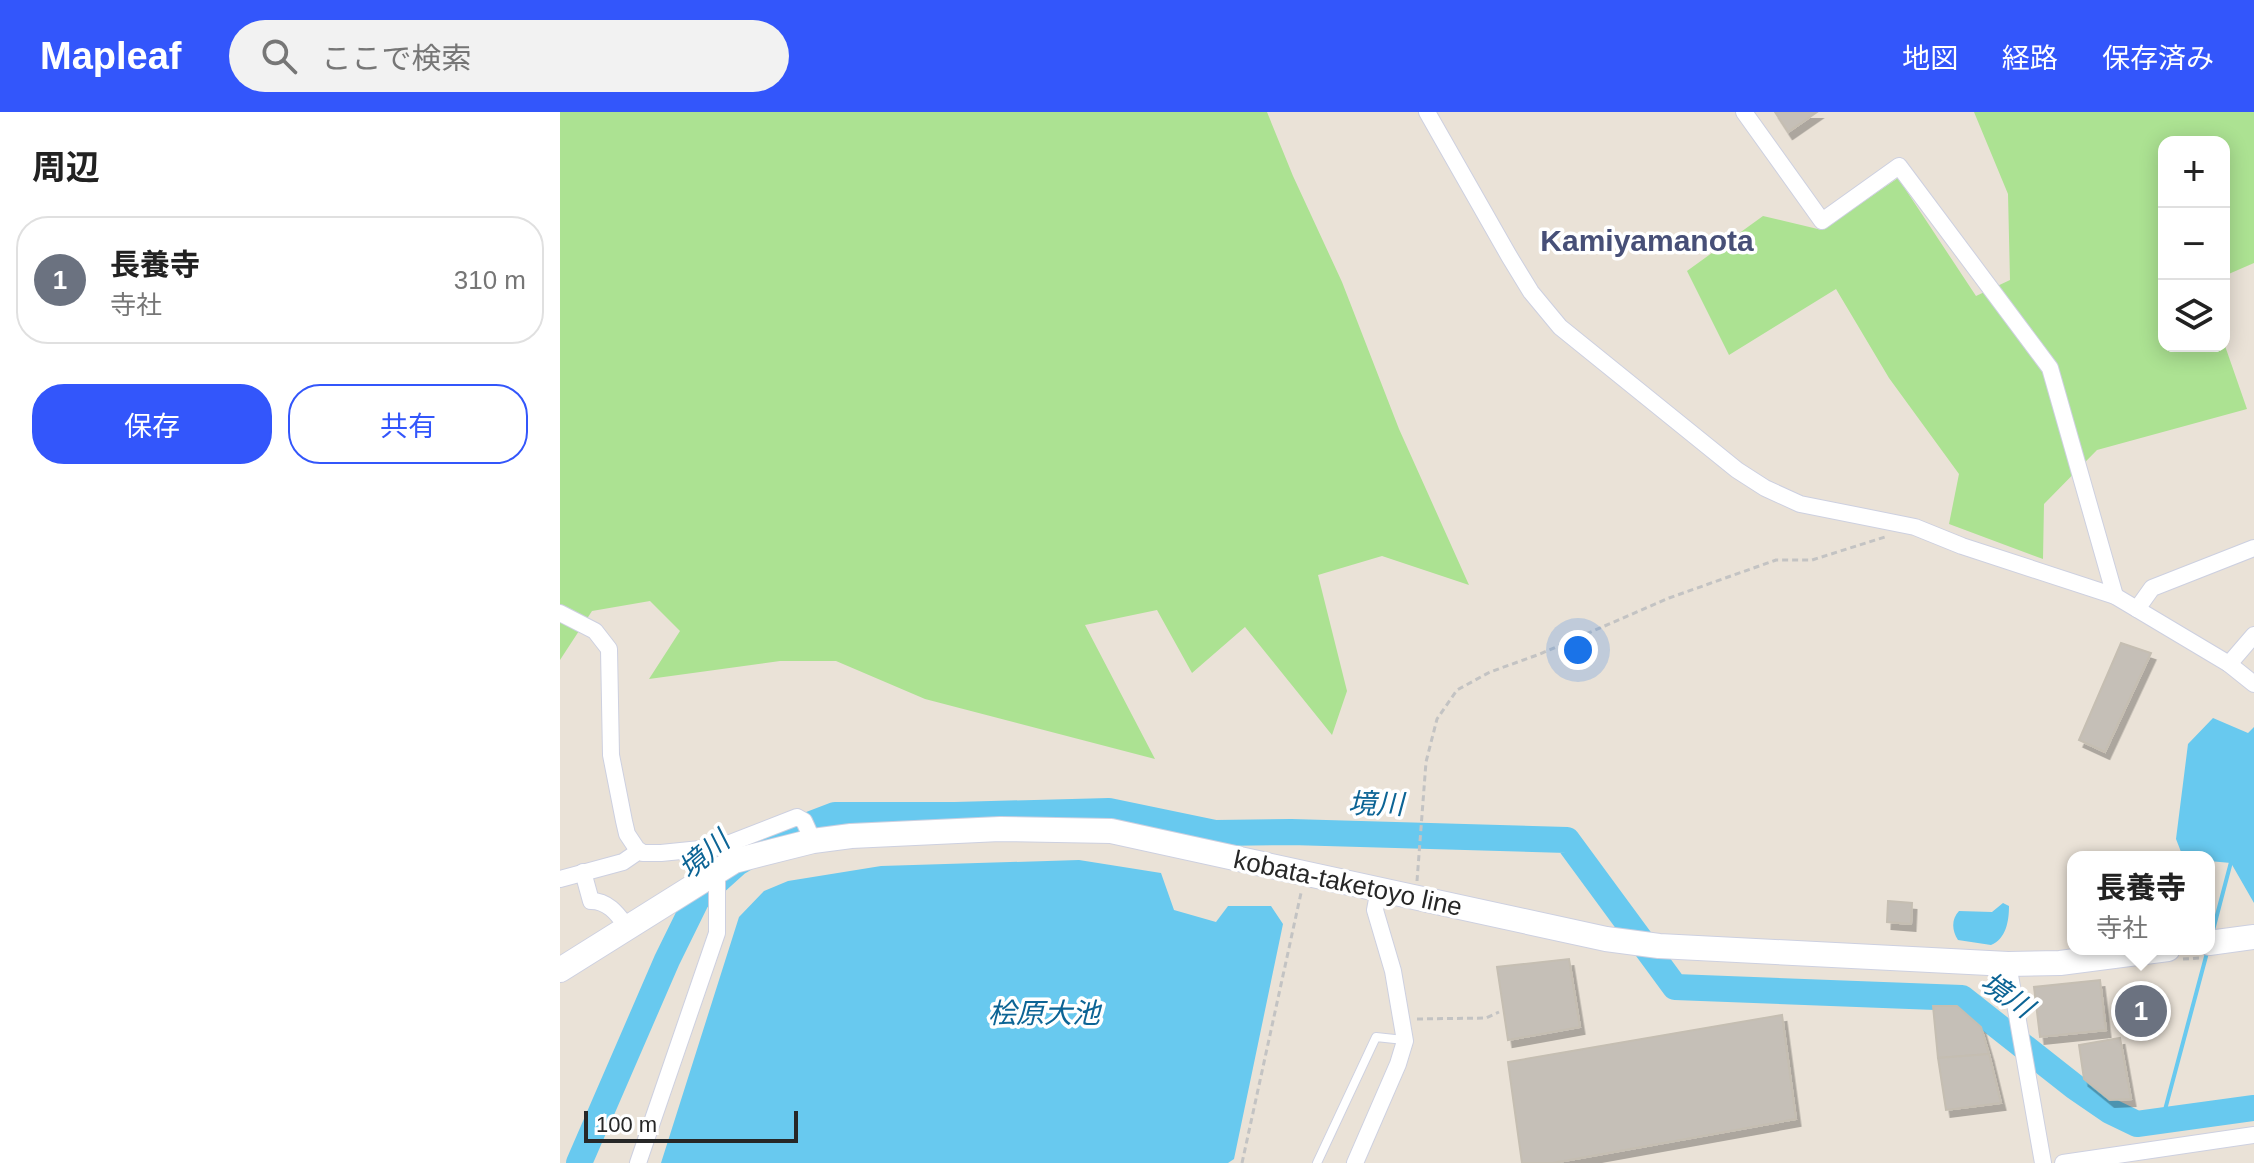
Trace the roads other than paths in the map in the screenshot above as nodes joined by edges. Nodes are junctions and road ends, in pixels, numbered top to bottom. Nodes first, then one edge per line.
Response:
1 (1427, 112) edge
2 (1744, 112) edge
3 (2254, 548) edge
4 (2115, 596) junction
5 (2137, 609) junction
6 (560, 613) edge
7 (2254, 635) edge
8 (2229, 664) junction
9 (2254, 684) edge
10 (813, 841) junction
11 (639, 851) junction
12 (583, 872) junction
13 (717, 873) junction
14 (560, 879) edge
15 (1379, 889) junction
16 (628, 928) junction
17 (2254, 937) edge
18 (2215, 942) edge
19 (2122, 955) edge
20 (2008, 964) junction
21 (560, 970) edge
22 (1405, 1041) junction
23 (2254, 1135) edge
24 (638, 1163) edge
25 (1317, 1163) edge
26 (1355, 1163) edge
27 (2043, 1163) edge
28 (2063, 1163) edge

1 - 4 street
2 - 4 street
3 - 5 street
4 - 5 street
5 - 8 street
6 - 11 street
7 - 8 street
8 - 9 street
10 - 11 street
10 - 13 main road, kobata-taketoyo line
10 - 15 main road, kobata-taketoyo line
11 - 12 street
12 - 14 street
12 - 16 street
13 - 16 main road, kobata-taketoyo line
13 - 24 street
15 - 20 main road, kobata-taketoyo line
15 - 22 street
16 - 21 main road, kobata-taketoyo line
17 - 18 main road
19 - 20 main road, kobata-taketoyo line
20 - 27 street
22 - 25 lane
22 - 26 street
23 - 28 street

